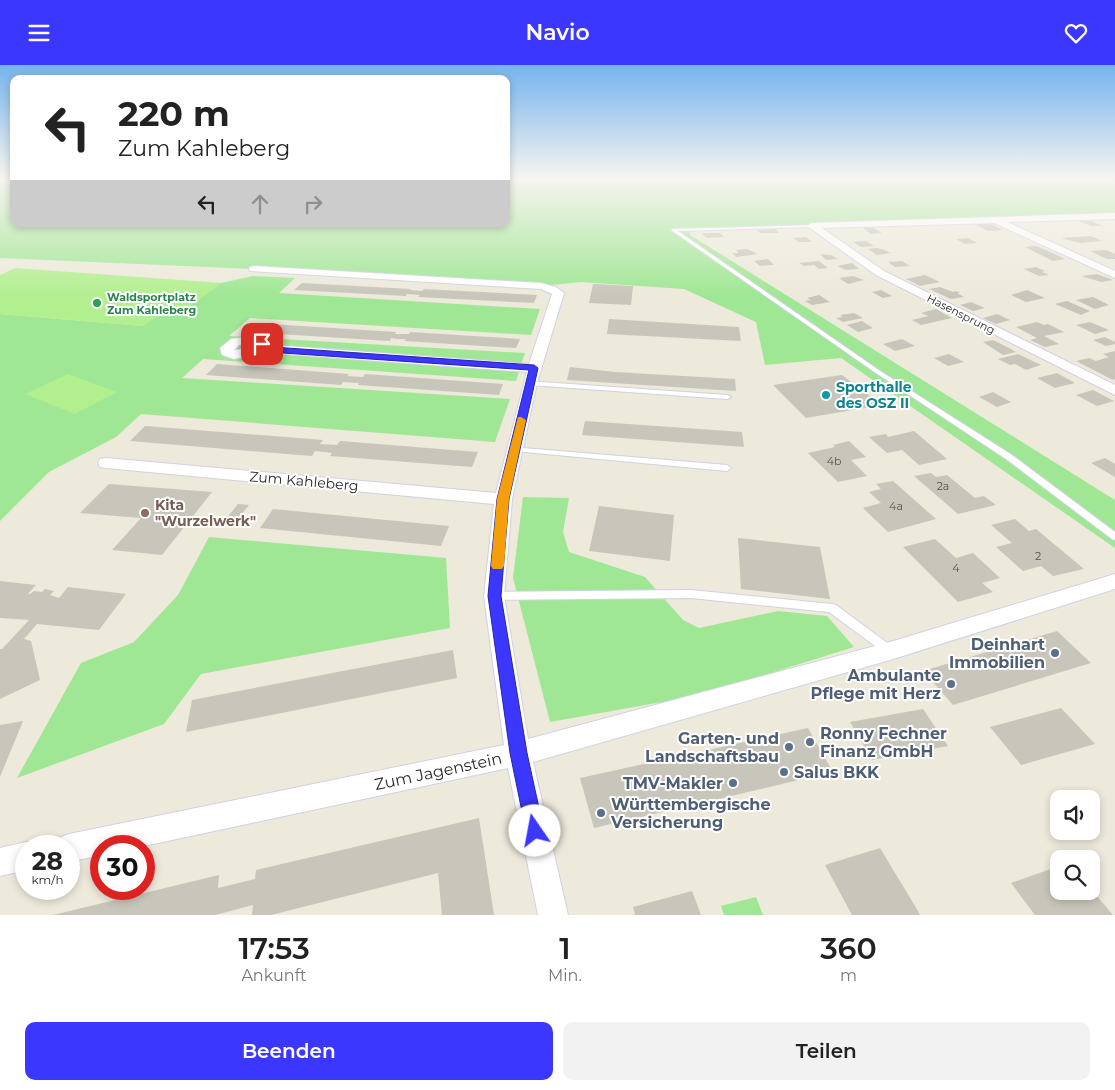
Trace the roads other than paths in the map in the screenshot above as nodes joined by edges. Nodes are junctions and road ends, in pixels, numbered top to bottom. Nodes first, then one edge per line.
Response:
1 (1065, 218) edge
2 (994, 220) junction
3 (812, 226) junction
4 (1115, 263) edge
5 (1089, 265) junction
6 (254, 269) dead end
7 (1115, 275) edge
8 (269, 349) dead end
9 (532, 376) junction
10 (1115, 391) edge
11 (727, 397) dead end
12 (514, 449) junction
13 (106, 463) dead end
14 (726, 468) dead end
15 (503, 499) junction
16 (1115, 537) edge
17 (1115, 581) edge
18 (494, 596) junction
19 (890, 651) junction
20 (518, 753) junction
21 (80, 846) edge
22 (15, 858) edge
23 (0, 861) edge
24 (553, 915) edge

1 - 2 street
2 - 3 street
2 - 5 street
3 - 10 street, Hasensprung
3 - 16 lane
4 - 5 street
5 - 7 street
6 - 9 street
8 - 9 street
9 - 11 lane
9 - 12 street
12 - 14 lane
12 - 15 street
13 - 15 street, Zum Kahleberg
15 - 18 street
17 - 19 street, Zum Jagenstein
18 - 19 lane
18 - 20 street
19 - 20 street, Zum Jagenstein
20 - 21 street, Zum Jagenstein
20 - 24 street
22 - 23 street

